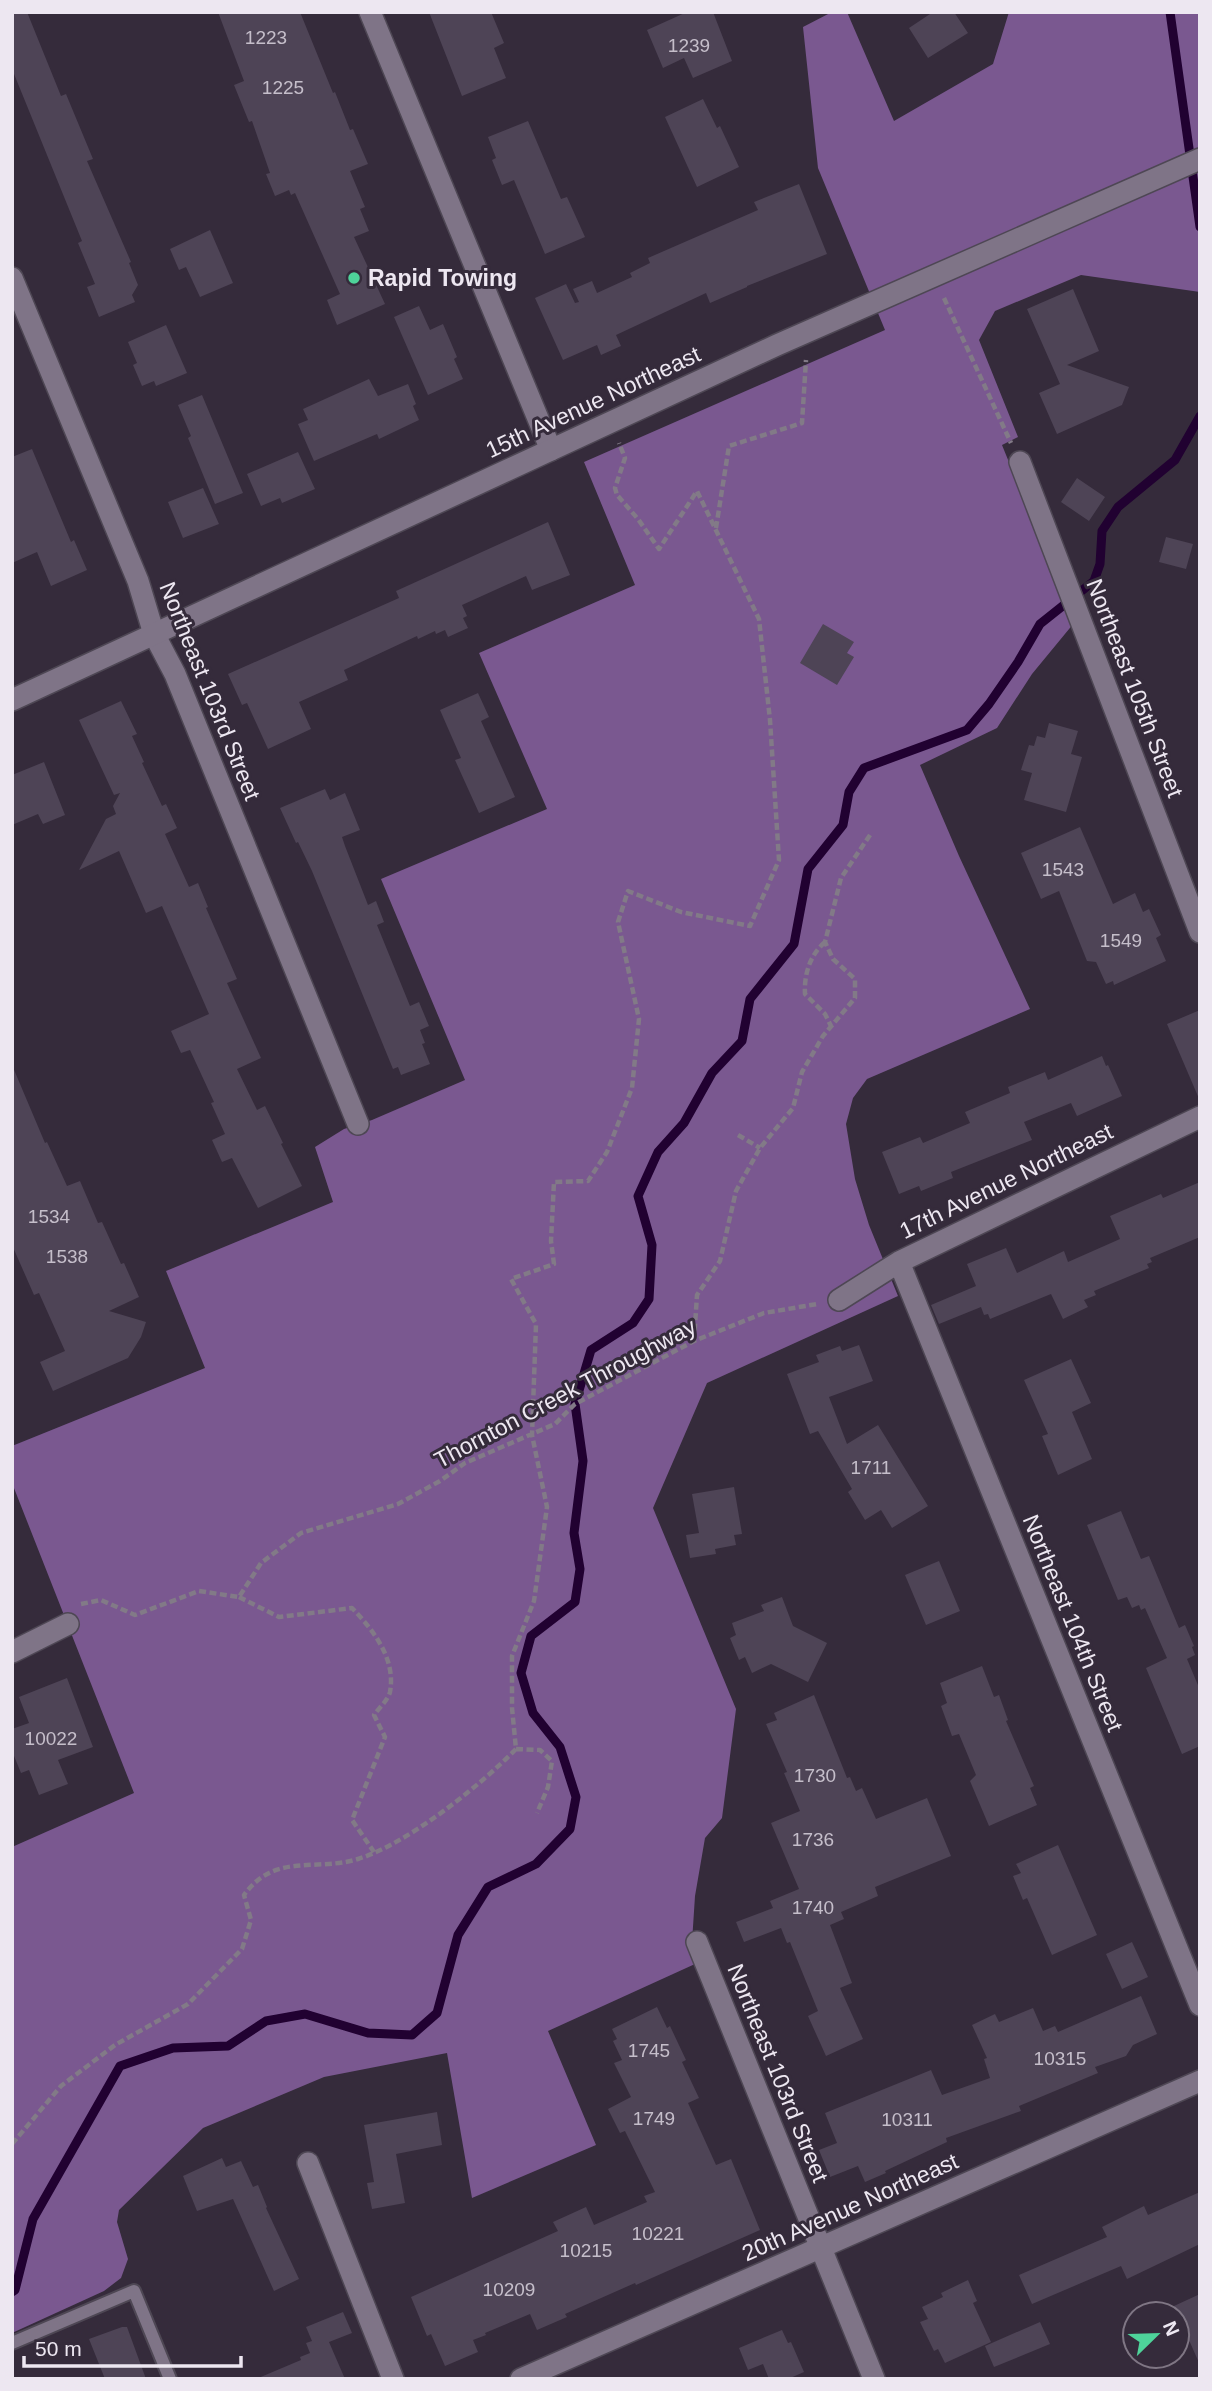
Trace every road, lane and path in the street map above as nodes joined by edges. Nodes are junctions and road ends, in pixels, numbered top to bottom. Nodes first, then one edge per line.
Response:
1 (370, 12) edge
2 (1200, 159) edge
3 (12, 278) edge
4 (943, 295) dead end
5 (817, 354) dead end
6 (610, 423) junction
7 (551, 450) junction
8 (1020, 463) joint
9 (716, 529) junction
10 (154, 634) junction
11 (12, 700) edge
12 (872, 832) dead end
13 (1200, 932) edge
14 (825, 942) junction
15 (831, 1026) junction
16 (1200, 1118) edge
17 (358, 1124) dead end
18 (738, 1135) dead end
19 (760, 1148) junction
20 (899, 1262) junction
21 (839, 1300) joint
22 (694, 1341) junction
23 (531, 1435) junction
24 (239, 1597) junction
25 (68, 1624) joint
26 (12, 1652) edge
27 (516, 1749) junction
28 (537, 1813) dead end
29 (374, 1852) junction
30 (697, 1942) dead end
31 (1200, 2005) edge
32 (1200, 2081) edge
33 (12, 2144) edge
34 (308, 2163) dead end
35 (821, 2248) junction
36 (12, 2343) edge
37 (170, 2379) edge
38 (393, 2379) edge
39 (521, 2379) edge
40 (874, 2379) edge

1 - 7 street
2 - 6 street, 15th Avenue Northeast
3 - 10 street, Northeast 103rd Street
4 - 8 path
5 - 9 path
6 - 7 street, 15th Avenue Northeast
6 - 9 path
7 - 10 street, 15th Avenue Northeast
8 - 13 street, Northeast 105th Street
9 - 23 path
10 - 11 street, 15th Avenue Northeast
10 - 17 street, Northeast 103rd Street
12 - 14 path
14 - 15 path
14 - 15 path
15 - 19 path
16 - 20 street, 17th Avenue Northeast
18 - 19 path
19 - 22 path
20 - 21 street, 17th Avenue Northeast
20 - 31 street, Northeast 104th Street
21 - 22 path, Thornton Creek Throughway
22 - 23 path, Thornton Creek Throughway
23 - 24 path, Thornton Creek Throughway
23 - 27 path
24 - 25 path
24 - 29 path
25 - 26 street
27 - 28 path
27 - 29 path
29 - 33 path
30 - 35 street, Northeast 103rd Street
32 - 35 street, 20th Avenue Northeast
34 - 38 street
35 - 39 street, 20th Avenue Northeast
35 - 40 street, Northeast 103rd Street
36 - 37 lane

